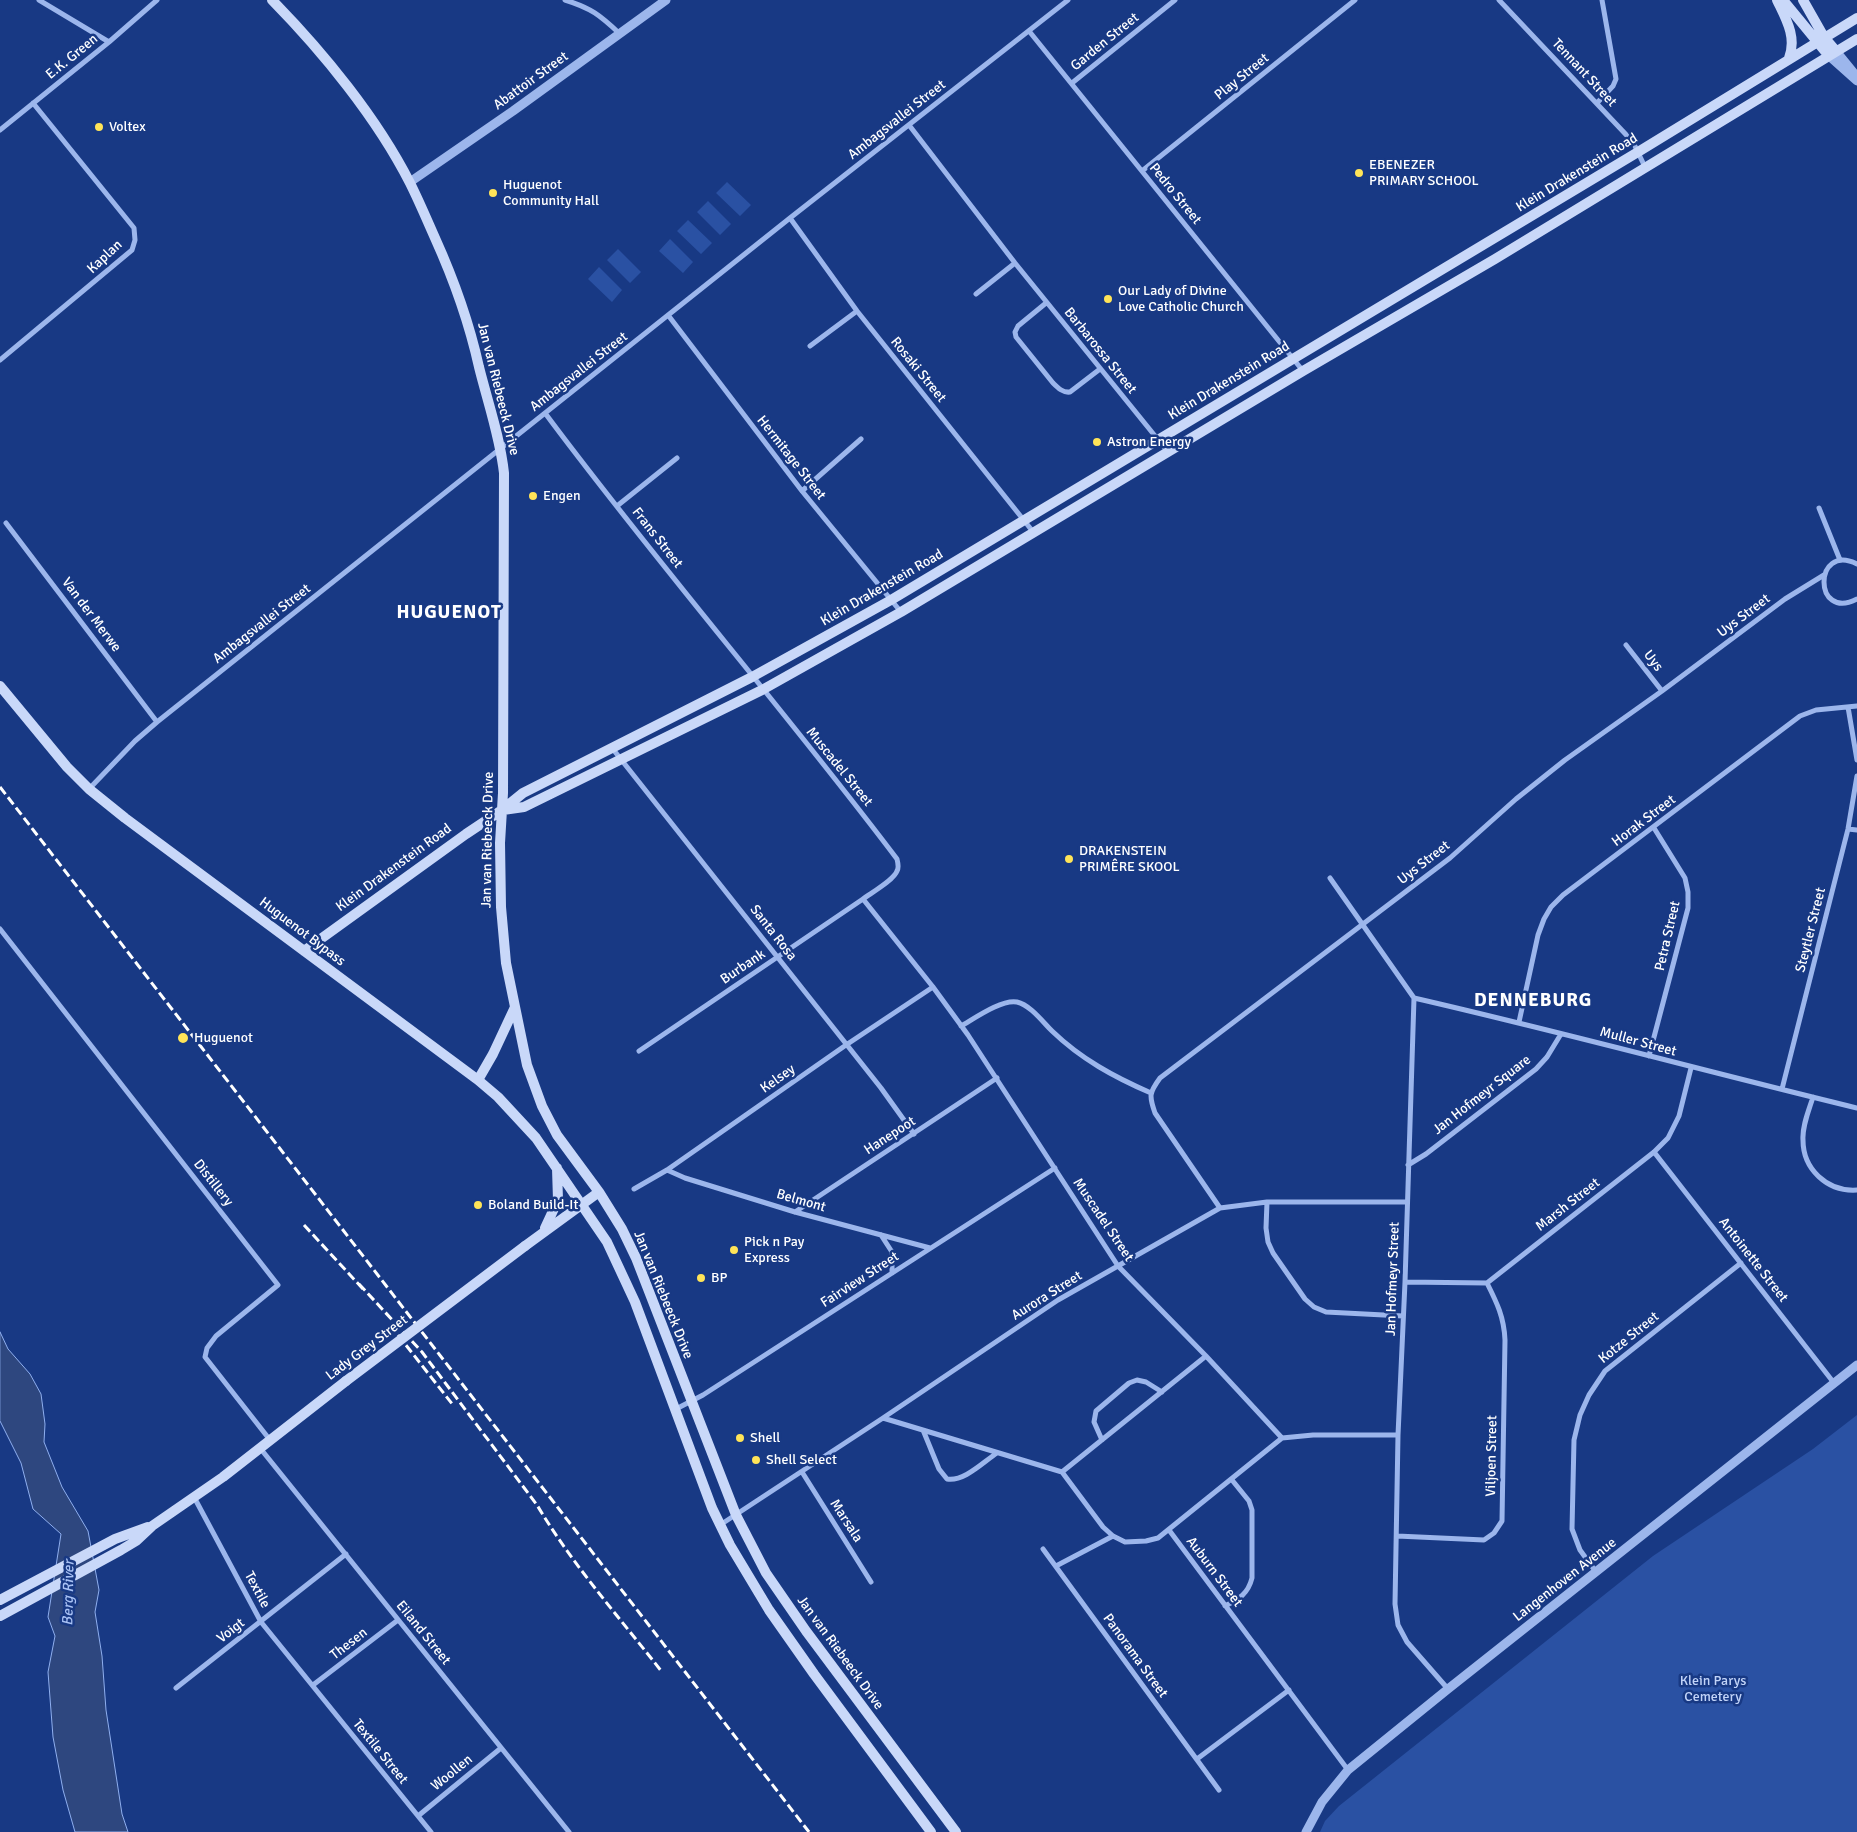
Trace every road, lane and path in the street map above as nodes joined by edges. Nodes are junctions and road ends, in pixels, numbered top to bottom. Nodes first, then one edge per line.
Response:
1 (39, 0) edge
2 (158, 0) edge
3 (272, 0) edge
4 (565, 0) edge
5 (666, 0) edge
6 (1068, 0) edge
7 (1175, 0) edge
8 (1355, 0) edge
9 (1499, 0) edge
10 (1602, 0) edge
11 (1777, 0) edge
12 (1783, 0) edge
13 (1803, 0) edge
14 (1857, 18) edge
15 (1029, 31) junction
16 (620, 34) junction
17 (1820, 39) junction
18 (1857, 39) edge
19 (110, 42) junction
20 (1832, 54) junction
21 (1789, 58) junction
22 (1857, 77) edge
23 (1857, 81) edge
24 (1072, 83) junction
25 (33, 103) junction
26 (1597, 104) junction
27 (909, 125) junction
28 (0, 130) edge
29 (1638, 152) junction
30 (1645, 167) junction
31 (1142, 171) junction
32 (410, 182) junction
33 (790, 218) junction
34 (1015, 263) junction
35 (976, 294) dead end
36 (1046, 303) junction
37 (857, 311) junction
38 (668, 316) junction
39 (810, 346) dead end
40 (1293, 358) junction
41 (0, 360) edge
42 (1100, 369) junction
43 (1303, 371) junction
44 (545, 413) junction
45 (862, 439) dead end
46 (1158, 440) junction
47 (501, 448) junction
48 (1168, 452) junction
49 (677, 458) dead end
50 (802, 491) junction
51 (617, 506) junction
52 (1819, 508) dead end
53 (1024, 520) junction
54 (6, 522) dead end
55 (1034, 533) junction
56 (1840, 560) junction
57 (1857, 564) edge
58 (1824, 575) junction
59 (1857, 599) edge
60 (891, 600) junction
61 (900, 612) junction
62 (1626, 645) dead end
63 (752, 677) junction
64 (0, 686) edge
65 (762, 690) junction
66 (1662, 691) junction
67 (1857, 706) edge
68 (1848, 707) junction
69 (157, 722) junction
70 (611, 748) junction
71 (620, 759) junction
72 (1857, 760) edge
73 (1857, 776) edge
74 (89, 789) junction
75 (502, 810) junction
76 (1654, 828) junction
77 (1848, 828) junction
78 (1857, 830) edge
79 (897, 859) joint
80 (1330, 878) dead end
81 (863, 899) junction
82 (1363, 924) junction
83 (0, 929) edge
84 (304, 951) junction
85 (778, 956) junction
86 (933, 987) junction
87 (1414, 998) junction
88 (515, 1007) junction
89 (1519, 1022) junction
90 (962, 1026) junction
91 (1562, 1034) junction
92 (846, 1045) junction
93 (639, 1052) dead end
94 (1649, 1056) junction
95 (1691, 1068) junction
96 (997, 1078) junction
97 (478, 1080) junction
98 (1782, 1089) junction
99 (1151, 1093) junction
100 (1813, 1097) junction
101 (1857, 1108) edge
102 (914, 1134) junction
103 (1654, 1152) junction
104 (1408, 1165) junction
105 (557, 1168) junction
106 (1055, 1168) junction
107 (667, 1170) junction
108 (634, 1189) dead end
109 (1857, 1190) edge
110 (599, 1192) junction
111 (1267, 1202) junction
112 (1407, 1202) junction
113 (582, 1203) junction
114 (1220, 1208) junction
115 (796, 1212) junction
116 (543, 1231) junction
117 (881, 1235) junction
118 (930, 1248) junction
119 (1741, 1263) junction
120 (1118, 1266) junction
121 (892, 1273) junction
122 (1406, 1282) junction
123 (1487, 1283) junction
124 (1403, 1316) junction
125 (1206, 1356) junction
126 (1857, 1365) edge
127 (1834, 1383) junction
128 (1162, 1392) junction
129 (691, 1401) junction
130 (676, 1409) junction
131 (884, 1418) junction
132 (923, 1430) junction
133 (1398, 1435) junction
134 (1282, 1438) junction
135 (270, 1440) junction
136 (1102, 1440) junction
137 (260, 1448) junction
138 (997, 1453) junction
139 (802, 1472) junction
140 (1062, 1472) junction
141 (1232, 1480) junction
142 (194, 1497) junction
143 (736, 1515) junction
144 (720, 1525) junction
145 (152, 1526) junction
146 (1169, 1530) junction
147 (1113, 1536) junction
148 (1397, 1536) junction
149 (1043, 1549) dead end
150 (346, 1554) junction
151 (1056, 1566) junction
152 (1596, 1572) junction
153 (872, 1582) dead end
154 (0, 1600) edge
155 (1225, 1606) junction
156 (0, 1616) edge
157 (398, 1620) junction
158 (261, 1622) junction
159 (313, 1685) junction
160 (176, 1688) dead end
161 (1448, 1689) junction
162 (1289, 1690) junction
163 (501, 1748) junction
164 (1197, 1759) junction
165 (1348, 1770) junction
166 (1219, 1790) dead end
167 (418, 1816) junction
168 (431, 1832) edge
169 (569, 1832) edge
170 (931, 1832) edge
171 (956, 1832) edge
172 (1306, 1832) edge

1 - 19 street
2 - 19 street, E.K. Green
3 - 32 main road, Jan van Riebeeck Drive
4 - 16 street
5 - 16 street, Abattoir Street
6 - 15 street, Ambagsvallei Street
7 - 24 street, Garden Street
8 - 31 street, Play Street
9 - 26 street, Tennant Street
10 - 26 street
11 - 21 main road
12 - 17 main road
13 - 17 main road
14 - 17 main road, Klein Drakenstein Road
15 - 24 street, Pedro Street
15 - 27 street, Ambagsvallei Street
16 - 32 street, Abattoir Street
17 - 20 main road
17 - 21 main road, Klein Drakenstein Road
18 - 20 main road, Klein Drakenstein Road
19 - 25 street, E.K. Green
20 - 22 street
20 - 23 street
20 - 30 main road, Klein Drakenstein Road
21 - 29 main road, Klein Drakenstein Road
24 - 31 street, Pedro Street
25 - 28 street, E.K. Green
25 - 41 street, Kaplan
26 - 29 street, Tennant Street
27 - 33 street, Ambagsvallei Street
27 - 34 street, Barbarossa Street
29 - 30 street, Tennant Street
29 - 40 main road, Klein Drakenstein Road
30 - 43 main road, Klein Drakenstein Road
31 - 40 street, Pedro Street
32 - 47 main road, Jan van Riebeeck Drive
33 - 37 street, Rosaki Street
33 - 38 street, Ambagsvallei Street
34 - 35 street
34 - 36 street, Barbarossa Street
36 - 42 street, Barbarossa Street
36 - 42 street
37 - 39 street
37 - 53 street, Rosaki Street
38 - 44 street, Ambagsvallei Street
38 - 50 street, Hermitage Street
40 - 43 street, Pedro Street
40 - 46 main road, Klein Drakenstein Road
42 - 46 street, Barbarossa Street
43 - 48 main road, Klein Drakenstein Road
44 - 47 street, Ambagsvallei Street
44 - 51 street, Frans Street
45 - 50 street
46 - 48 street, Barbarossa Street
46 - 53 main road, Klein Drakenstein Road
47 - 69 street, Ambagsvallei Street
47 - 75 main road, Jan van Riebeeck Drive
48 - 55 main road, Klein Drakenstein Road
49 - 51 street
50 - 60 street, Hermitage Street
51 - 63 street, Frans Street
52 - 56 street
53 - 55 street, Rosaki Street
53 - 60 main road, Klein Drakenstein Road
54 - 69 street, Van der Merwe
55 - 61 main road, Klein Drakenstein Road
56 - 57 street
56 - 58 street, Uys Street
58 - 59 street
58 - 66 street, Uys Street
60 - 61 street, Hermitage Street
60 - 63 main road, Klein Drakenstein Road
61 - 65 main road, Klein Drakenstein Road
62 - 66 street, Uys
63 - 65 street, Frans Street
63 - 70 main road, Klein Drakenstein Road
64 - 74 main road, Huguenot Bypass
65 - 71 main road, Klein Drakenstein Road
65 - 79 street, Muscadel Street
66 - 82 street, Uys Street
67 - 68 street, Horak Street
68 - 72 street
68 - 76 street, Horak Street
69 - 74 street, Ambagsvallei Street
70 - 71 street, Santa Rosa
70 - 75 main road, Klein Drakenstein Road
71 - 75 main road, Klein Drakenstein Road
71 - 85 street, Santa Rosa
73 - 77 street, Steytler Street
74 - 84 main road, Huguenot Bypass
75 - 84 main road, Klein Drakenstein Road
75 - 88 main road, Jan van Riebeeck Drive
76 - 89 street, Horak Street
76 - 94 street, Petra Street
77 - 78 street
77 - 98 street, Steytler Street
79 - 81 street, Burbank
80 - 82 street
81 - 85 street, Burbank
81 - 86 street, Muscadel Street
82 - 87 street
82 - 99 street, Uys Street
83 - 135 street, Distillery
84 - 97 main road, Huguenot Bypass
85 - 92 street, Santa Rosa
85 - 93 street, Burbank
86 - 90 street, Muscadel Street
86 - 92 street, Kelsey
87 - 89 street, Muller Street
87 - 104 street, Jan Hofmeyr Street
88 - 97 main road
88 - 110 main road, Jan van Riebeeck Drive
89 - 91 street, Muller Street
90 - 96 street, Muscadel Street
90 - 99 street
91 - 94 street, Muller Street
91 - 104 street, Jan Hofmeyr Square
92 - 102 street, Santa Rosa
92 - 107 street, Kelsey
94 - 95 street, Muller Street
95 - 98 street, Muller Street
95 - 103 street, Marsh Street
96 - 102 street, Hanepoot
96 - 106 street, Muscadel Street
97 - 105 main road, Huguenot Bypass
98 - 100 street, Muller Street
99 - 114 street
100 - 101 street, Muller Street
100 - 109 street
102 - 115 street, Hanepoot
103 - 119 street, Antoinette Street
103 - 123 street, Marsh Street
104 - 112 street, Jan Hofmeyr Street
105 - 113 main road, Huguenot Bypass
105 - 116 main road
106 - 118 street, Fairview Street
106 - 120 street, Muscadel Street
107 - 108 street, Kelsey
107 - 115 street, Belmont
110 - 113 main road, Lady Grey Street
110 - 129 main road, Jan van Riebeeck Drive
111 - 112 street, Aurora Street
111 - 114 street, Aurora Street
111 - 124 street
112 - 122 street, Jan Hofmeyr Street
113 - 116 main road, Lady Grey Street
113 - 130 main road, Jan van Riebeeck Drive
114 - 120 street, Aurora Street
115 - 117 street, Belmont
116 - 135 main road, Lady Grey Street, bridge
117 - 118 street, Belmont
117 - 121 street
118 - 121 street, Fairview Street
119 - 127 street, Antoinette Street
119 - 152 street, Kotze Street
120 - 125 street, Muscadel Street
120 - 131 street, Aurora Street
121 - 129 street, Fairview Street
122 - 123 street
122 - 124 street, Jan Hofmeyr Street
123 - 148 street, Viljoen Street
124 - 133 street, Jan Hofmeyr Street
125 - 128 street
125 - 134 street, Muscadel Street
126 - 127 street, Langenhoven Avenue
127 - 152 street, Langenhoven Avenue
128 - 136 street
128 - 136 street
129 - 130 street, Fairview Street
129 - 143 main road, Jan van Riebeeck Drive
130 - 144 main road, Jan van Riebeeck Drive
131 - 132 street
131 - 139 street, Aurora Street
132 - 138 street
132 - 138 street
133 - 134 street
133 - 148 street, Jan Hofmeyr Street
134 - 141 street
135 - 137 main road, Lady Grey Street
136 - 140 street
137 - 142 main road, Lady Grey Street
137 - 150 street, Eiland Street
138 - 140 street
139 - 143 street, Aurora Street
139 - 153 street, Marsala
140 - 147 street
141 - 146 street
141 - 155 street
142 - 145 main road, Lady Grey Street
142 - 158 street, Textile
143 - 144 street, Aurora Street
143 - 171 main road, Jan van Riebeeck Drive
144 - 170 main road, Jan van Riebeeck Drive
145 - 154 main road, Lady Grey Street
145 - 156 main road, Lady Grey Street
146 - 147 street, Auburn Street
146 - 155 street, Auburn Street
147 - 151 street
148 - 161 street, Jan Hofmeyr Street
149 - 151 street, Panorama Street
150 - 157 street, Eiland Street
150 - 158 street, Voigt
151 - 164 street, Panorama Street
152 - 161 street, Langenhoven Avenue
155 - 162 street, Auburn Street
157 - 159 street, Thesen
157 - 163 street, Eiland Street
158 - 159 street, Textile
158 - 160 street, Voigt
159 - 167 street, Textile Street
161 - 165 street, Langenhoven Avenue
162 - 164 street
162 - 165 street, Auburn Street
163 - 167 street, Woollen
163 - 169 street, Eiland Street
164 - 166 street, Panorama Street
165 - 172 street, Langenhoven Avenue
167 - 168 street, Textile Street

